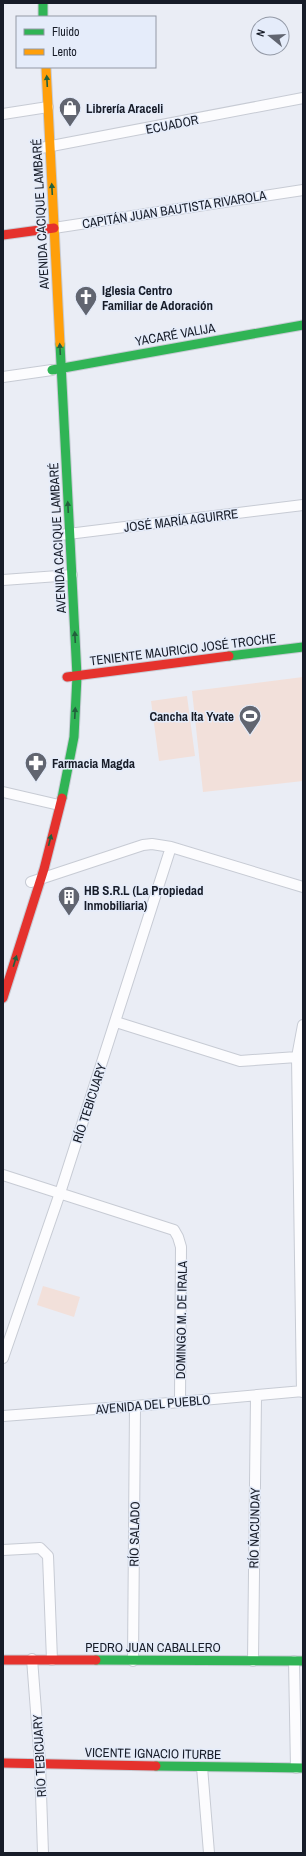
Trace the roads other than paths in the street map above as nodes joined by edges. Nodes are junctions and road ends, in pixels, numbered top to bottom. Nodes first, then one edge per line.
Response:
1 (33, 3) edge
2 (43, 3) edge
3 (34, 16) edge
4 (43, 16) edge
5 (37, 68) edge
6 (46, 68) edge
7 (303, 98) edge
8 (43, 107) junction
9 (3, 114) edge
10 (45, 148) junction
11 (41, 161) dead end
12 (303, 190) edge
13 (43, 194) dead end
14 (3, 235) edge
15 (47, 237) junction
16 (303, 325) edge
17 (54, 369) junction
18 (3, 377) edge
19 (303, 505) edge
20 (62, 534) junction
21 (64, 576) junction
22 (3, 580) edge
23 (303, 647) edge
24 (77, 676) junction
25 (67, 677) dead end
26 (64, 740) dead end
27 (3, 792) edge
28 (55, 804) junction
29 (46, 824) dead end
30 (171, 847) junction
31 (35, 878) junction
32 (303, 887) edge
33 (31, 895) junction
34 (3, 969) edge
35 (3, 998) edge
36 (116, 1022) junction
37 (303, 1025) edge
38 (297, 1057) junction
39 (300, 1168) edge
40 (3, 1175) edge
41 (60, 1193) junction
42 (3, 1358) edge
43 (303, 1391) edge
44 (256, 1396) junction
45 (180, 1402) junction
46 (135, 1406) junction
47 (3, 1416) edge
48 (3, 1550) edge
49 (32, 1659) junction
50 (3, 1660) edge
51 (52, 1660) junction
52 (133, 1661) junction
53 (253, 1661) junction
54 (299, 1661) edge
55 (3, 1763) edge
56 (40, 1763) junction
57 (202, 1767) junction
58 (300, 1768) edge
59 (43, 1853) edge
60 (210, 1853) edge

1 - 3 main road
2 - 4 main road
5 - 8 main road, AVENIDA CACIQUE LAMBARÉ
8 -> 6 main road, AVENIDA CACIQUE LAMBARÉ
7 - 10 street, ECUADOR
8 - 9 street
8 - 10 main road, AVENIDA CACIQUE LAMBARÉ
10 - 11 main road, AVENIDA CACIQUE LAMBARÉ
15 -> 10 main road, AVENIDA CACIQUE LAMBARÉ
12 - 15 street, CAPITÁN JUAN BAUTISTA RIVAROLA
13 - 15 main road, AVENIDA CACIQUE LAMBARÉ
14 - 15 main road
17 -> 15 main road, AVENIDA CACIQUE LAMBARÉ
16 - 17 main road, YACARÉ VALIJA
17 - 18 street
20 -> 17 main road, AVENIDA CACIQUE LAMBARÉ
19 - 20 street, JOSÉ MARÍA AGUIRRE
20 - 21 main road, AVENIDA CACIQUE LAMBARÉ
21 - 22 street
24 -> 21 main road, AVENIDA CACIQUE LAMBARÉ
23 - 24 main road, TENIENTE MAURICIO JOSÉ TROCHE
24 - 25 main road, TENIENTE MAURICIO JOSÉ TROCHE
28 -> 24 main road, AVENIDA CACIQUE LAMBARÉ
26 - 28 main road, AVENIDA CACIQUE LAMBARÉ
27 - 28 street
28 - 29 main road, AVENIDA CACIQUE LAMBARÉ
31 -> 28 main road, AVENIDA CACIQUE LAMBARÉ
30 - 31 street
30 - 32 street
30 - 36 street, RÍO TEBICUARY
31 - 33 main road, AVENIDA CACIQUE LAMBARÉ
33 - 34 main road, AVENIDA CACIQUE LAMBARÉ
35 -> 33 main road, AVENIDA CACIQUE LAMBARÉ
36 - 38 street
36 - 41 street, RÍO TEBICUARY
37 - 38 street
38 - 39 street
39 - 43 street
40 - 41 street
41 - 42 street, RÍO TEBICUARY
41 - 45 street, DOMINGO M. DE IRALA
43 - 44 street, AVENIDA DEL PUEBLO
44 - 45 street, AVENIDA DEL PUEBLO
44 - 53 street, RÍO ÑACUNDAY
45 - 46 street, AVENIDA DEL PUEBLO
46 - 47 street, AVENIDA DEL PUEBLO
46 - 52 street, RÍO SALADO
48 - 51 street
49 - 50 main road, PEDRO JUAN CABALLERO
49 - 51 main road, PEDRO JUAN CABALLERO
49 - 56 street, RÍO TEBICUARY
51 - 52 main road, PEDRO JUAN CABALLERO
52 - 53 main road, PEDRO JUAN CABALLERO
53 - 54 main road, PEDRO JUAN CABALLERO
54 - 58 street
55 - 56 main road, VICENTE IGNACIO ITURBE
56 - 57 main road, VICENTE IGNACIO ITURBE
56 - 59 street, RÍO TEBICUARY
57 - 58 main road, VICENTE IGNACIO ITURBE
57 - 60 street

